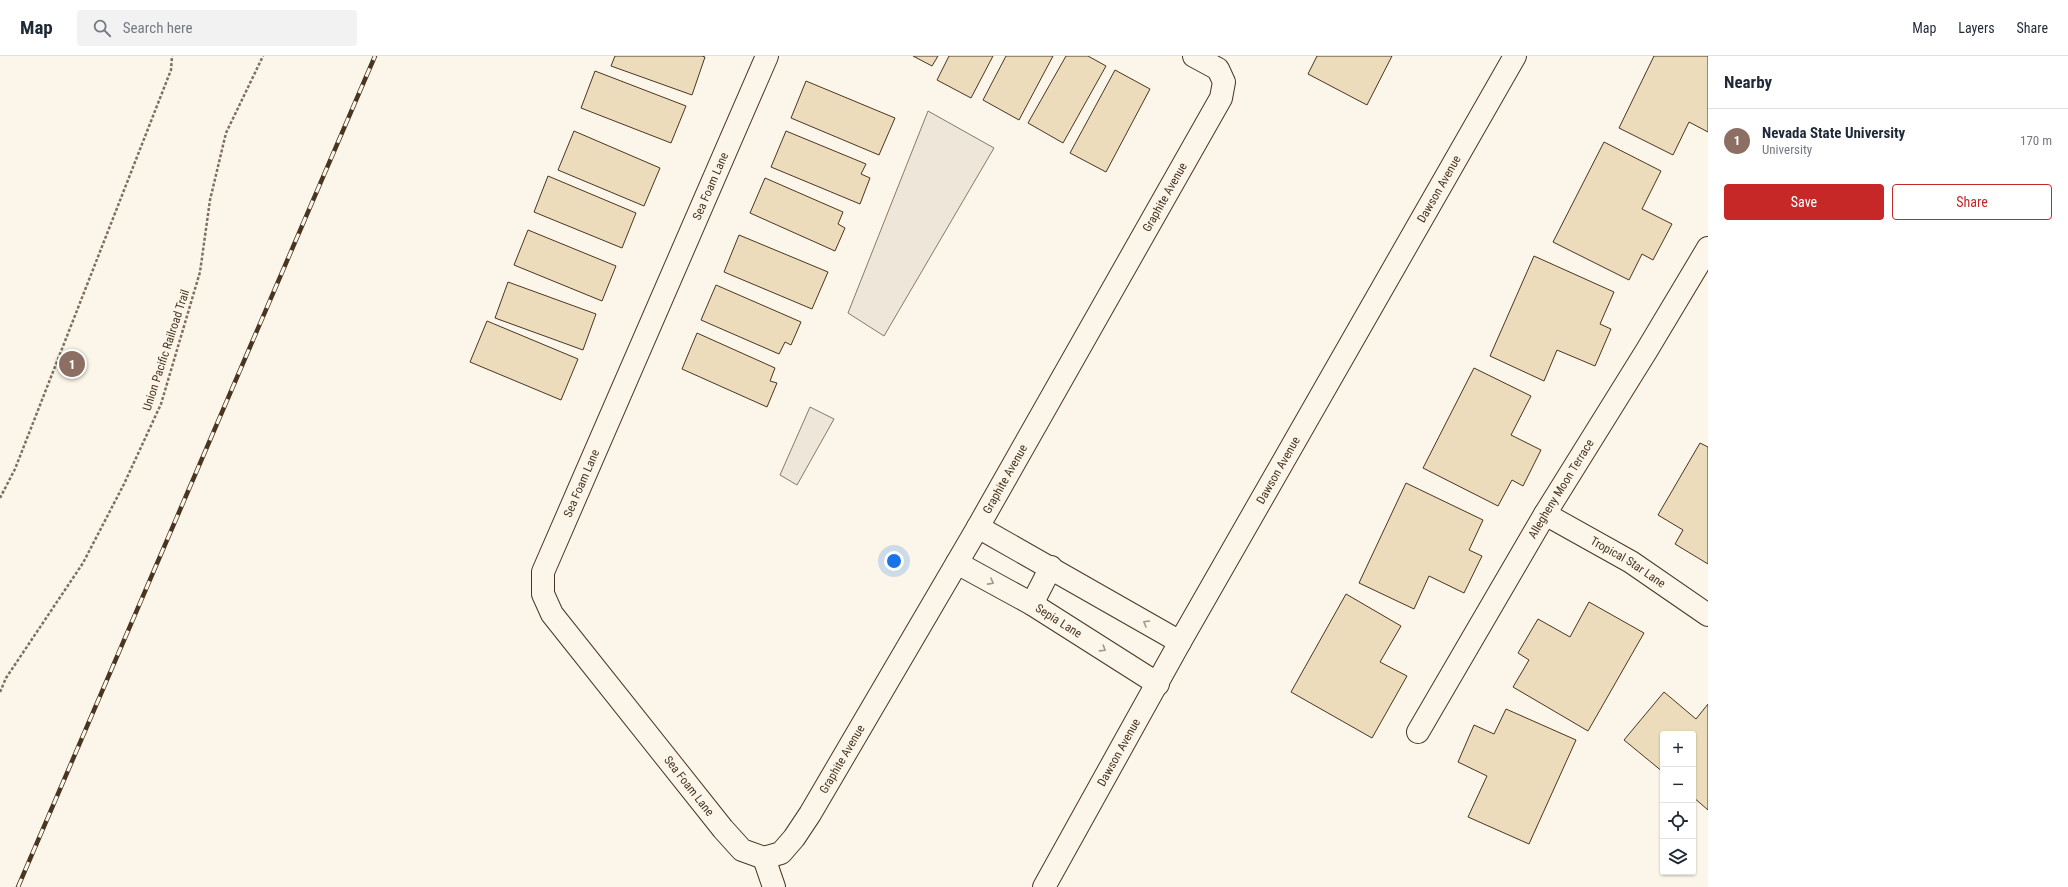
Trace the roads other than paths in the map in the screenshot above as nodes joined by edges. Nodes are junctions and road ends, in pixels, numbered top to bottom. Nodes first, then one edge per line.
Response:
1 (767, 56) edge
2 (1194, 56) edge
3 (1515, 56) edge
4 (1708, 248) edge
5 (1545, 514) junction
6 (978, 527) junction
7 (957, 563) junction
8 (1051, 567) junction
9 (1032, 604) junction
10 (1708, 615) edge
11 (1180, 642) junction
12 (1158, 684) junction
13 (1418, 732) dead end
14 (764, 858) junction
15 (774, 887) edge
16 (1044, 887) edge

1 - 14 street, Sea Foam Lane
2 - 6 street, Graphite Avenue
3 - 11 street, Dawson Avenue
4 - 5 street, Allegheny Moon Terrace
5 - 10 street, Tropical Star Lane
5 - 13 street, Allegheny Moon Terrace
6 - 7 street, Graphite Avenue
6 - 8 street
7 -> 9 street, Sepia Lane
7 - 14 street, Graphite Avenue
8 - 9 street
11 -> 8 street
9 -> 12 street, Sepia Lane
11 - 12 street, Dawson Avenue
12 - 16 street, Dawson Avenue
14 - 15 street

